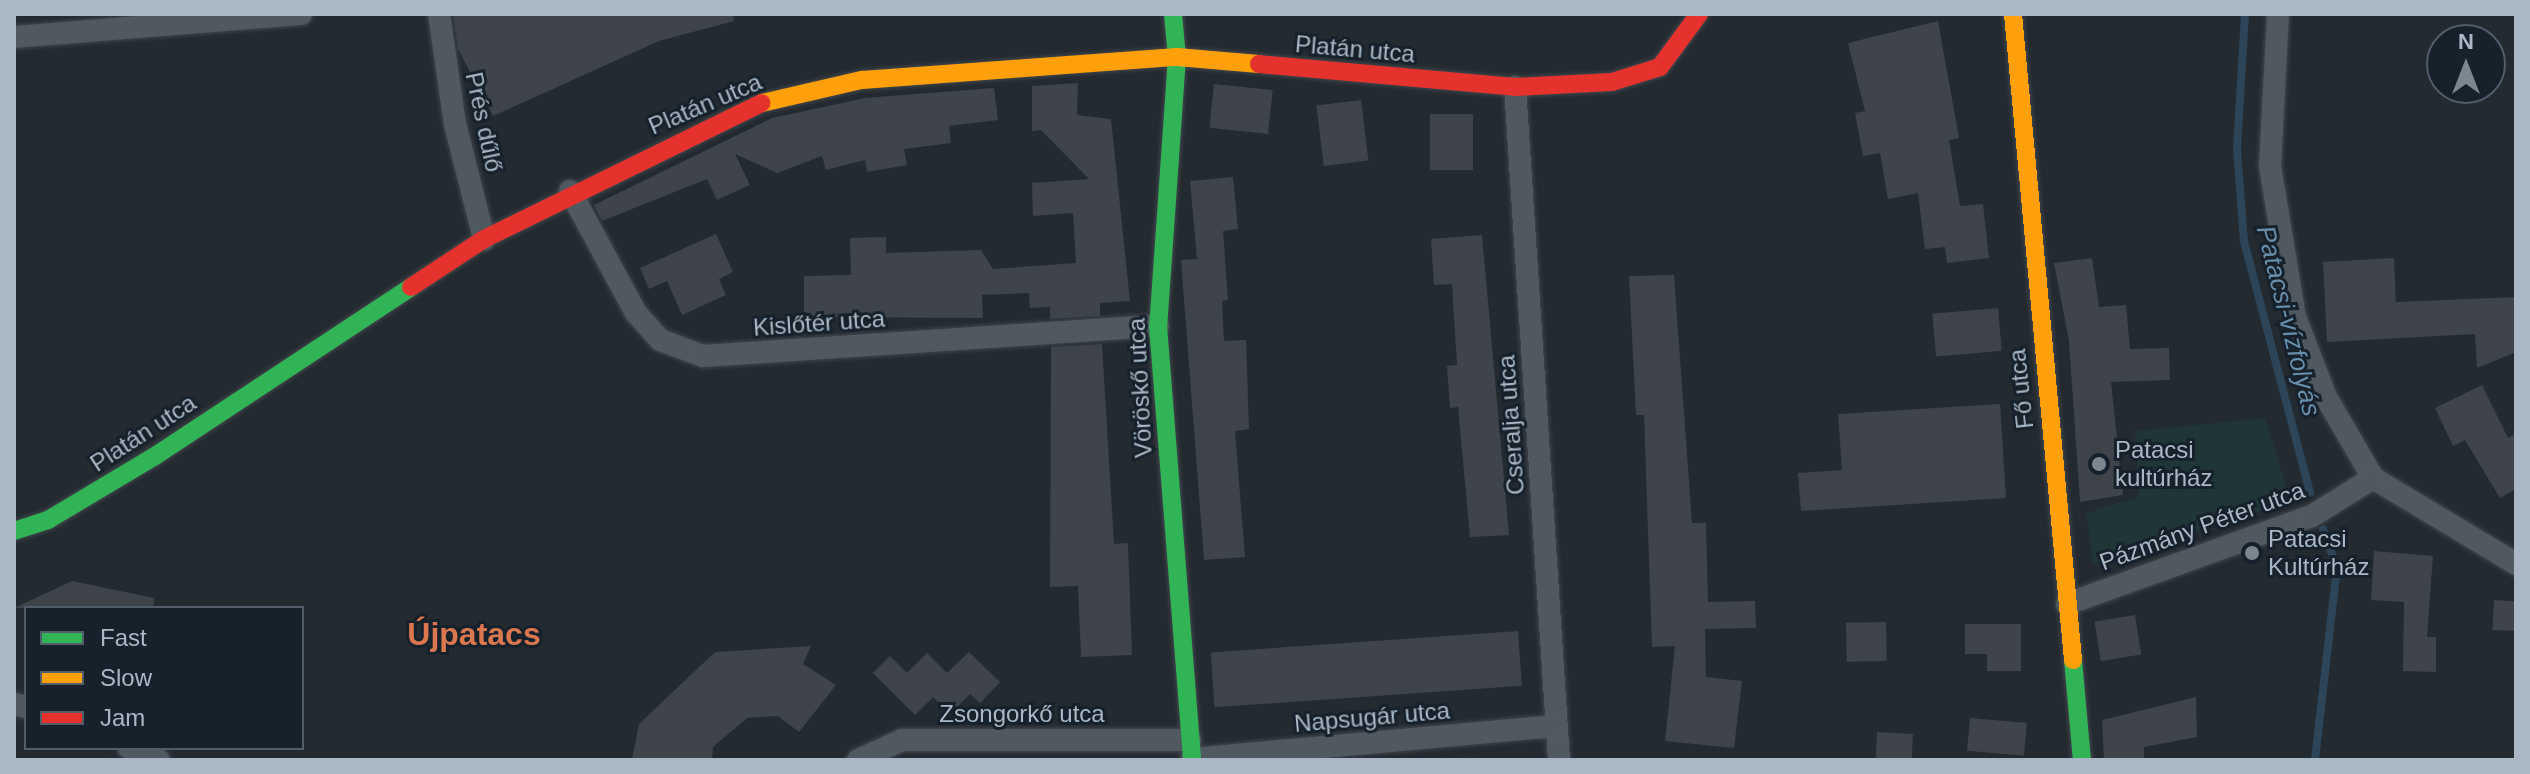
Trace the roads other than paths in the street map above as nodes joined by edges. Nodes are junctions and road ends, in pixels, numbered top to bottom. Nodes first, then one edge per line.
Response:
1 (301, 14) edge
2 (439, 14) edge
3 (1173, 14) edge
4 (1699, 14) edge
5 (2013, 14) edge
6 (2278, 14) edge
7 (14, 37) edge
8 (1177, 57) junction
9 (1515, 87) junction
10 (570, 191) junction
11 (484, 239) junction
12 (1158, 326) junction
13 (2373, 478) junction
14 (14, 531) edge
15 (2516, 564) edge
16 (2067, 604) junction
17 (1557, 726) junction
18 (134, 750) edge
19 (1191, 753) edge
20 (159, 760) edge
21 (858, 760) edge
22 (1559, 760) edge
23 (2082, 760) edge

1 - 7 street
2 - 11 street, Prés dűlő
3 - 8 street, Vöröskő utca
4 - 9 street, Platán utca
5 - 16 street, Fő utca
6 - 13 street
8 - 9 street, Platán utca
8 - 10 street, Platán utca
8 - 12 street, Vöröskő utca
9 - 17 street, Cseralja utca
10 - 11 street, Platán utca
10 - 12 street, Kislőtér utca
11 - 14 street, Platán utca
12 - 19 street, Vöröskő utca
13 - 15 street
13 - 16 street, Pázmány Péter utca
16 - 23 street, Fő utca
17 - 19 street, Napsugár utca
17 - 22 street, Cseralja utca
18 - 20 street
19 - 21 street, Zsongorkő utca

